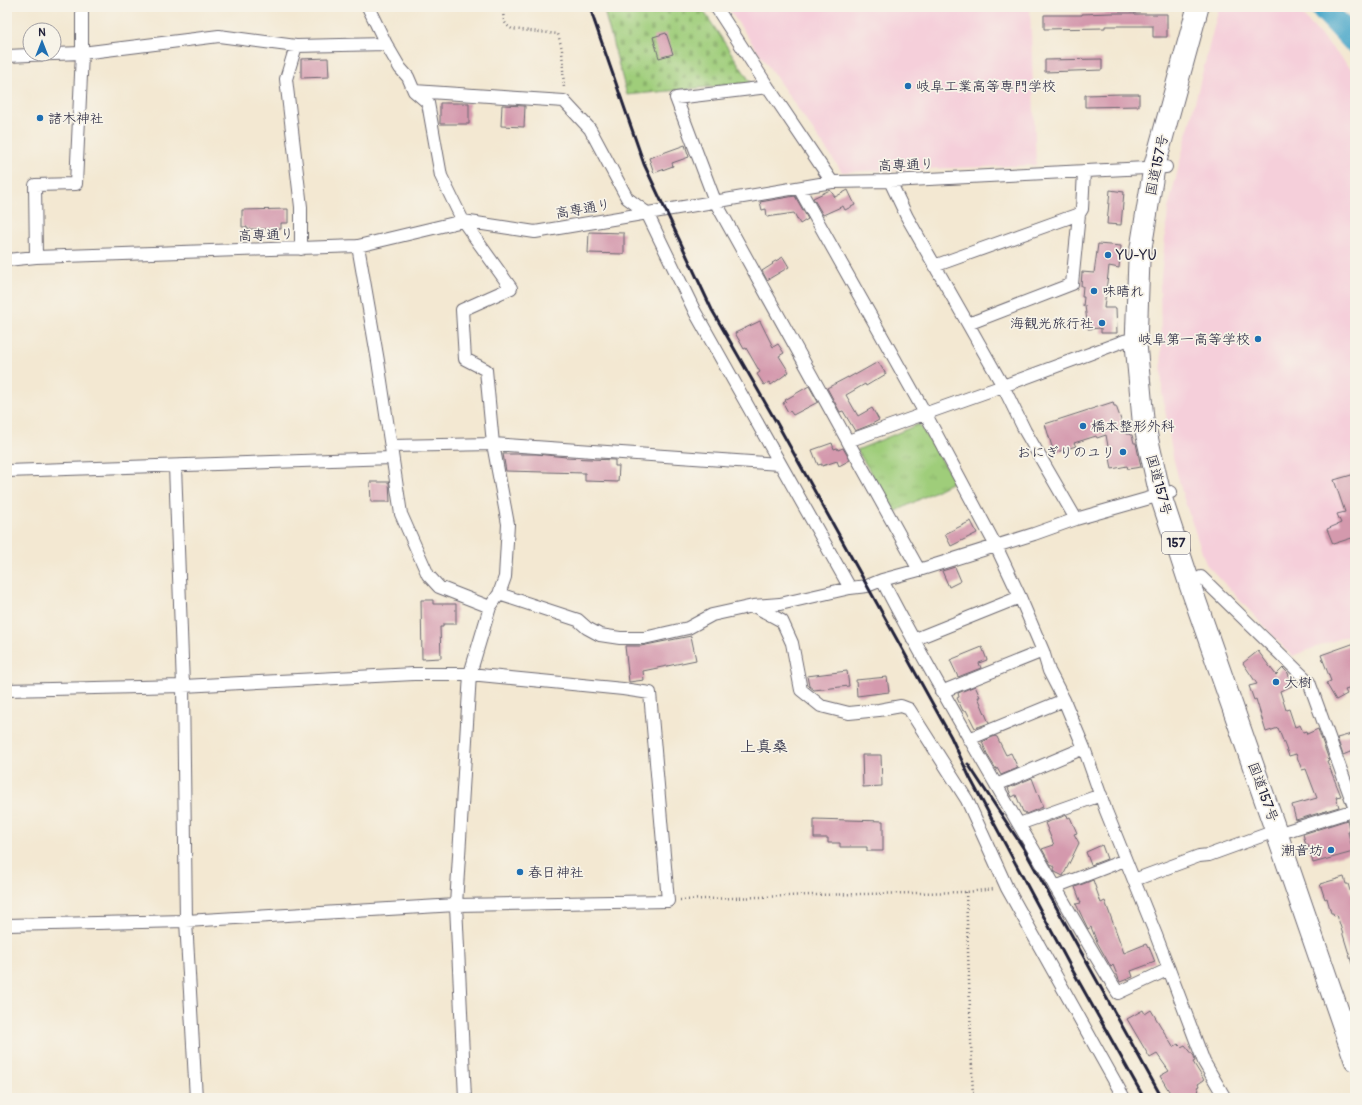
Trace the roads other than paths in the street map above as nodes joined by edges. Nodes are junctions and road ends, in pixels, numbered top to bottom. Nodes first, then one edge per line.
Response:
1 (82, 7) edge
2 (368, 7) edge
3 (716, 7) edge
4 (1198, 7) edge
5 (1207, 7) edge
6 (386, 44) junction
7 (296, 46) junction
8 (82, 53) junction
9 (62, 54) edge
10 (22, 55) edge
11 (7, 56) edge
12 (768, 87) junction
13 (414, 91) junction
14 (1160, 168) junction
15 (1084, 172) junction
16 (890, 181) junction
17 (832, 182) junction
18 (799, 188) junction
19 (715, 201) junction
20 (647, 214) junction
21 (1079, 214) junction
22 (463, 221) junction
23 (358, 246) junction
24 (301, 249) junction
25 (36, 257) junction
26 (7, 260) edge
27 (934, 266) junction
28 (968, 324) junction
29 (1136, 339) junction
30 (1003, 386) junction
31 (925, 413) junction
32 (848, 441) junction
33 (493, 444) junction
34 (391, 452) junction
35 (780, 464) junction
36 (175, 466) junction
37 (7, 471) edge
38 (1165, 493) junction
39 (1076, 519) junction
40 (996, 546) junction
41 (919, 570) junction
42 (1201, 577) junction
43 (882, 580) junction
44 (850, 588) junction
45 (499, 594) junction
46 (1020, 596) junction
47 (753, 606) junction
48 (490, 607) junction
49 (913, 640) junction
50 (1043, 651) junction
51 (470, 674) junction
52 (183, 686) junction
53 (7, 690) edge
54 (941, 692) junction
55 (1064, 700) junction
56 (969, 739) junction
57 (1084, 748) junction
58 (996, 785) junction
59 (1101, 795) junction
60 (1355, 810) edge
61 (1019, 824) junction
62 (1282, 832) junction
63 (1125, 860) junction
64 (1134, 880) junction
65 (1055, 887) junction
66 (456, 906) junction
67 (186, 921) junction
68 (7, 925) edge
69 (1169, 968) junction
70 (1355, 1023) edge
71 (1355, 1060) edge
72 (196, 1098) edge
73 (465, 1098) edge
74 (1124, 1098) edge
75 (1225, 1098) edge

1 - 8 street
2 - 6 street
3 - 12 street
4 - 14 highway, 国道157号 / 157
5 - 14 highway, 国道157号 / 157
6 - 7 street
6 - 13 street
7 - 8 street
7 - 24 street
8 - 9 street
8 - 25 street
10 - 11 street
12 - 17 street
12 - 19 street
13 - 20 street
13 - 22 street
14 - 15 street, 高専通り
14 - 29 highway, 国道157号 / 157
14 - 38 highway, 国道157号 / 157
15 - 16 street, 高専通り
15 - 21 street
16 - 17 street, 高専通り
16 - 27 street
17 - 18 street, 高専通り
18 - 19 street, 高専通り
18 - 31 street
19 - 20 street, 高専通り
19 - 32 street
20 - 22 street, 高専通り
20 - 35 street
21 - 27 street
21 - 28 street
22 - 23 street, 高専通り
22 - 33 street
23 - 24 street, 高専通り
23 - 34 street
24 - 25 street, 高専通り
25 - 26 street, 高専通り
27 - 28 street
28 - 30 street
29 - 30 street
29 - 38 highway, 国道157号 / 157
30 - 31 street
30 - 39 street
31 - 32 street
31 - 40 street
32 - 41 street
33 - 34 street
33 - 35 street
33 - 45 street
34 - 36 street
34 - 48 street
35 - 44 street
36 - 37 street
36 - 52 street
38 - 39 street
38 - 42 highway, 国道157号 / 157
38 - 62 highway, 国道157号 / 157
39 - 40 street
40 - 41 street
40 - 46 street
41 - 43 street
42 - 60 street
42 - 62 highway, 国道157号 / 157
43 - 44 street
43 - 49 street
44 - 47 street
45 - 47 street
45 - 48 street
46 - 49 street
46 - 50 street
47 - 74 street
48 - 51 street
49 - 54 street
50 - 54 street
50 - 55 street
51 - 52 street
51 - 66 street
51 - 66 street
52 - 53 street
52 - 67 street
54 - 56 street
55 - 56 street
55 - 57 street
56 - 58 street
57 - 58 street
57 - 59 street
58 - 61 street
59 - 61 street
59 - 63 street
60 - 62 street
61 - 65 street
62 - 64 street
62 - 70 highway, 国道157号 / 157
62 - 71 highway, 国道157号 / 157
63 - 64 street
63 - 65 street
64 - 69 street
65 - 69 street
66 - 67 street
66 - 73 street
67 - 68 street
67 - 72 street
69 - 75 street

